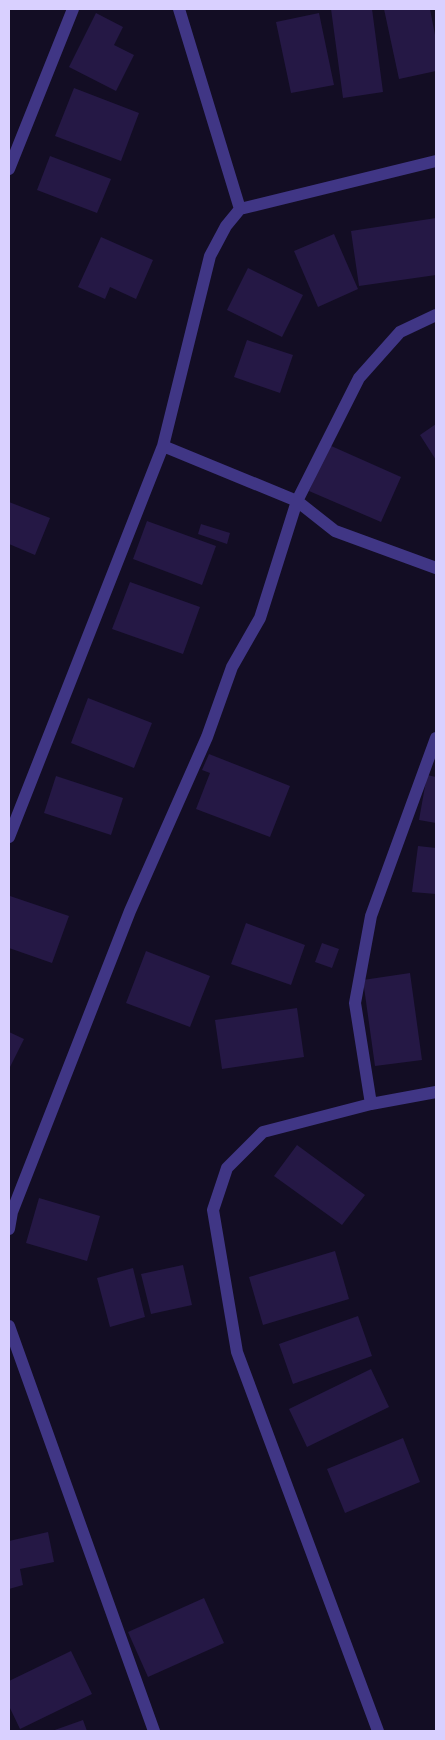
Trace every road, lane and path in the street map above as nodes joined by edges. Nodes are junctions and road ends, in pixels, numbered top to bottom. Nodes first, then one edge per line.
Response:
1 (73, 9) edge
2 (179, 9) edge
3 (436, 161) edge
4 (9, 169) edge
5 (240, 209) junction
6 (436, 316) edge
7 (163, 446) junction
8 (297, 501) junction
9 (436, 568) edge
10 (436, 738) edge
11 (9, 837) edge
12 (436, 1092) edge
13 (371, 1104) junction
14 (9, 1229) edge
15 (9, 1326) edge
16 (154, 1731) edge
17 (378, 1731) edge

1 - 4 street
2 - 5 street
3 - 5 street
5 - 7 street
6 - 8 street
7 - 8 street
7 - 11 street
8 - 9 street
8 - 14 street
10 - 13 street
12 - 13 street
13 - 17 street
15 - 16 street

